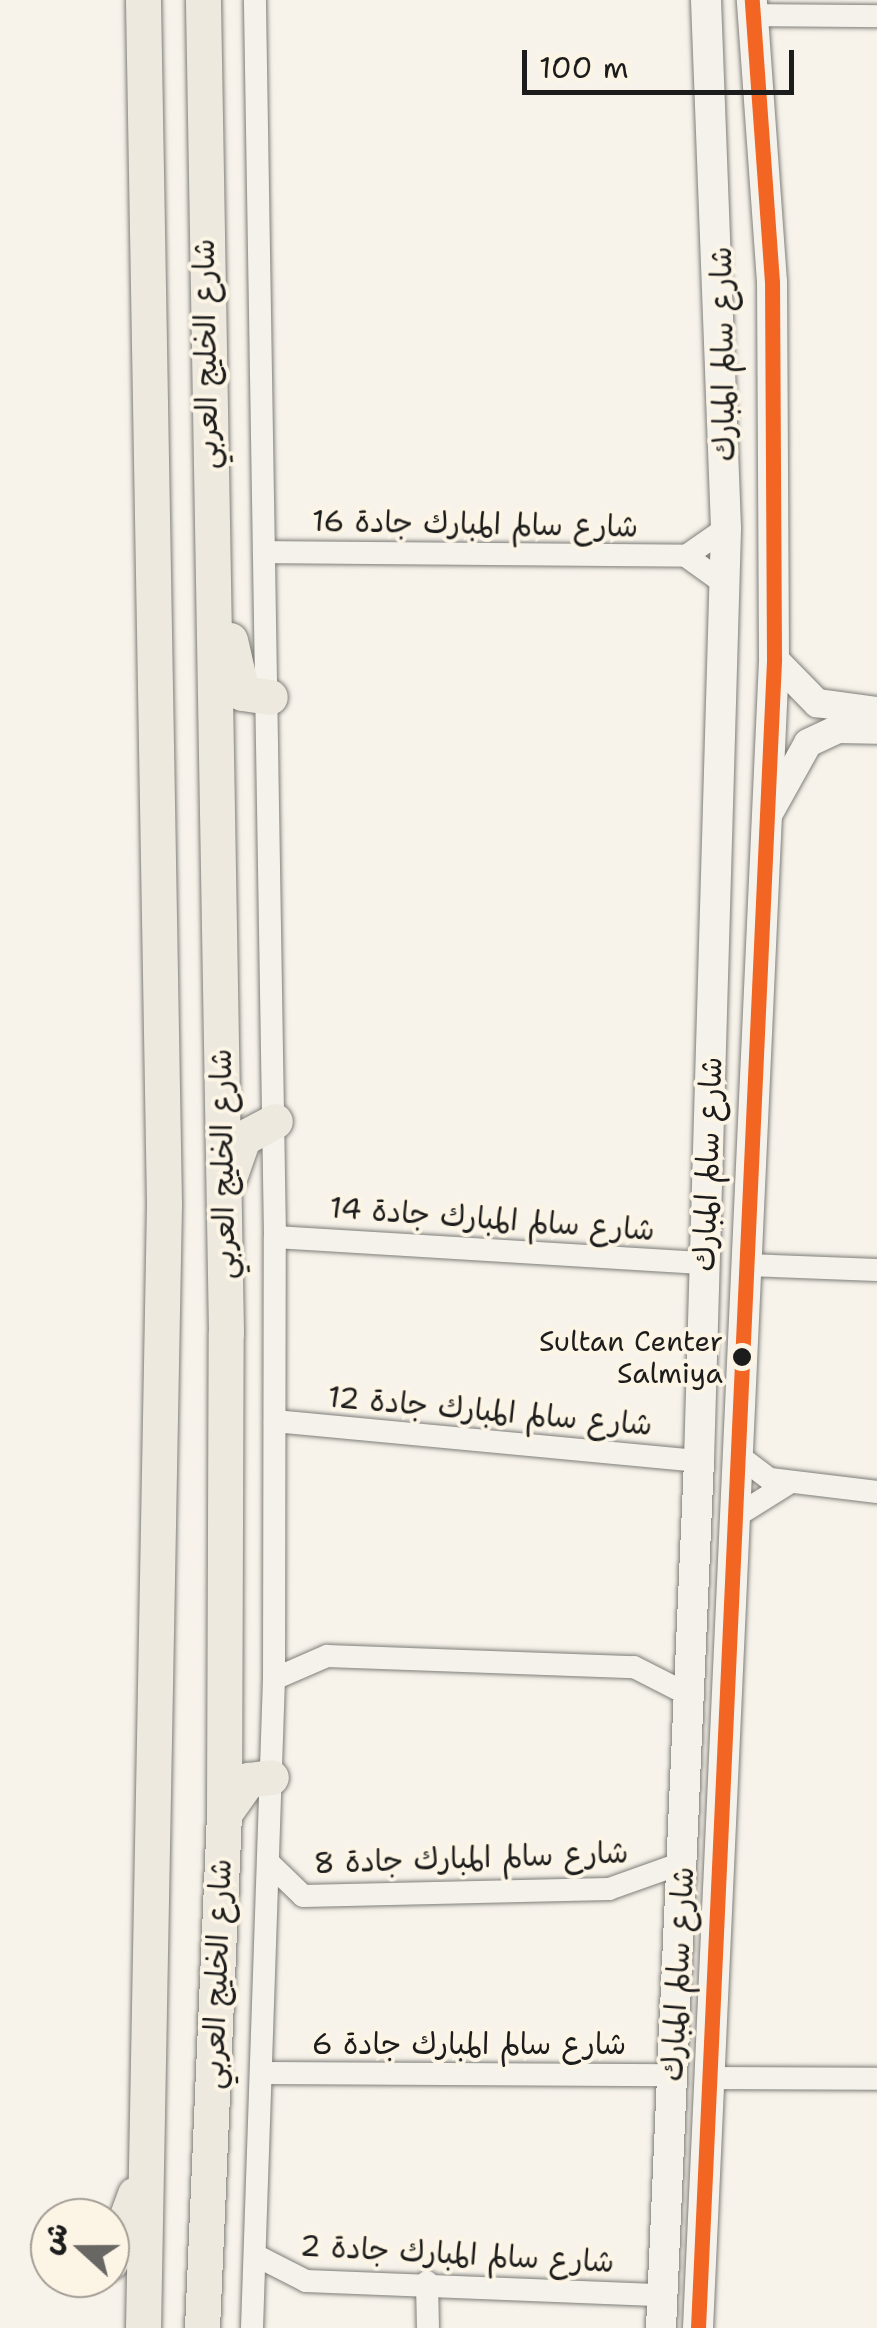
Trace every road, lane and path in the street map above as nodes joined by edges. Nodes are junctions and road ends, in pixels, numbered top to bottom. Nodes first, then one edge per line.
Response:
1 (144, 0) edge
2 (160, 0) edge
3 (203, 0) edge
4 (256, 0) edge
5 (706, 0) edge
6 (817, 7) edge
7 (752, 8) edge
8 (877, 16) edge
9 (146, 163) junction
10 (722, 252) junction
11 (772, 282) junction
12 (723, 326) junction
13 (770, 372) junction
14 (726, 528) junction
15 (210, 534) junction
16 (264, 552) junction
17 (686, 556) junction
18 (725, 584) junction
19 (774, 658) junction
20 (270, 698) junction
21 (817, 703) junction
22 (877, 711) edge
23 (877, 730) edge
24 (824, 735) junction
25 (719, 820) junction
26 (766, 821) junction
27 (762, 868) junction
28 (276, 1121) junction
29 (224, 1198) junction
30 (275, 1237) junction
31 (705, 1263) junction
32 (746, 1266) junction
33 (877, 1270) edge
34 (275, 1421) junction
35 (739, 1456) junction
36 (700, 1461) junction
37 (789, 1484) junction
38 (877, 1492) edge
39 (738, 1515) junction
40 (274, 1679) junction
41 (688, 1694) junction
42 (271, 1777) junction
43 (224, 1814) junction
44 (685, 1862) junction
45 (269, 1863) junction
46 (264, 2072) junction
47 (673, 2075) junction
48 (710, 2078) junction
49 (877, 2078) edge
50 (152, 2120) junction
51 (125, 2198) edge
52 (256, 2256) junction
53 (428, 2282) junction
54 (662, 2295) junction
55 (143, 2328) edge
56 (167, 2328) edge
57 (202, 2328) edge
58 (252, 2328) edge
59 (428, 2328) edge
60 (661, 2328) edge
61 (698, 2328) edge

1 - 9 main road, شارع الخليج العربي
2 - 9 main road
3 - 15 main road, شارع الخليج العربي
4 - 16 street
5 - 10 main road, شارع سالم المبارك
6 - 7 street
6 - 8 street
7 - 11 main road, شارع سالم المبارك
9 - 50 main road, شارع الخليج العربي
10 - 11 main road
10 - 12 main road, شارع سالم المبارك
11 - 13 main road, شارع سالم المبارك
12 - 13 main road
12 - 14 main road, شارع سالم المبارك
13 - 19 main road, شارع سالم المبارك
14 - 17 street
14 - 18 main road, شارع سالم المبارك
15 - 20 main road
15 - 29 main road, شارع الخليج العربي
16 - 17 street, شارع سالم المبارك جادة 16
16 - 20 street
17 - 18 street
18 - 25 main road, شارع سالم المبارك
19 - 21 street
19 - 26 main road, شارع سالم المبارك
20 - 28 street
21 - 22 street
21 - 24 street
23 - 24 street
24 - 26 street
25 - 27 main road
25 - 31 main road, شارع سالم المبارك
26 - 27 main road, شارع سالم المبارك
27 - 32 main road, شارع سالم المبارك
28 - 29 main road
28 - 30 street
29 - 43 main road, شارع الخليج العربي
30 - 31 street, شارع سالم المبارك جادة 14
30 - 34 street
31 - 36 main road, شارع سالم المبارك
32 - 33 street
32 - 35 main road, شارع سالم المبارك
34 - 36 street, شارع سالم المبارك جادة 12
34 - 40 street
35 - 37 street
35 - 39 main road, شارع سالم المبارك
36 - 41 main road, شارع سالم المبارك
37 - 38 street
37 - 39 street
39 - 48 main road, شارع سالم المبارك
40 - 41 street
40 - 42 street
41 - 44 main road, شارع سالم المبارك
42 - 43 main road
42 - 45 street
43 - 57 main road, شارع الخليج العربي
44 - 45 street, شارع سالم المبارك جادة 8
44 - 47 main road, شارع سالم المبارك
45 - 46 street
46 - 47 street, شارع سالم المبارك جادة 6
46 - 52 street
47 - 54 main road, شارع سالم المبارك
48 - 49 street
48 - 61 main road, شارع سالم المبارك
50 - 51 main road
50 - 55 main road, شارع الخليج العربي
50 - 56 main road
52 - 53 street, شارع سالم المبارك جادة 2
52 - 58 street
53 - 54 street, شارع سالم المبارك جادة 2
53 - 59 street
54 - 60 main road, شارع سالم المبارك

